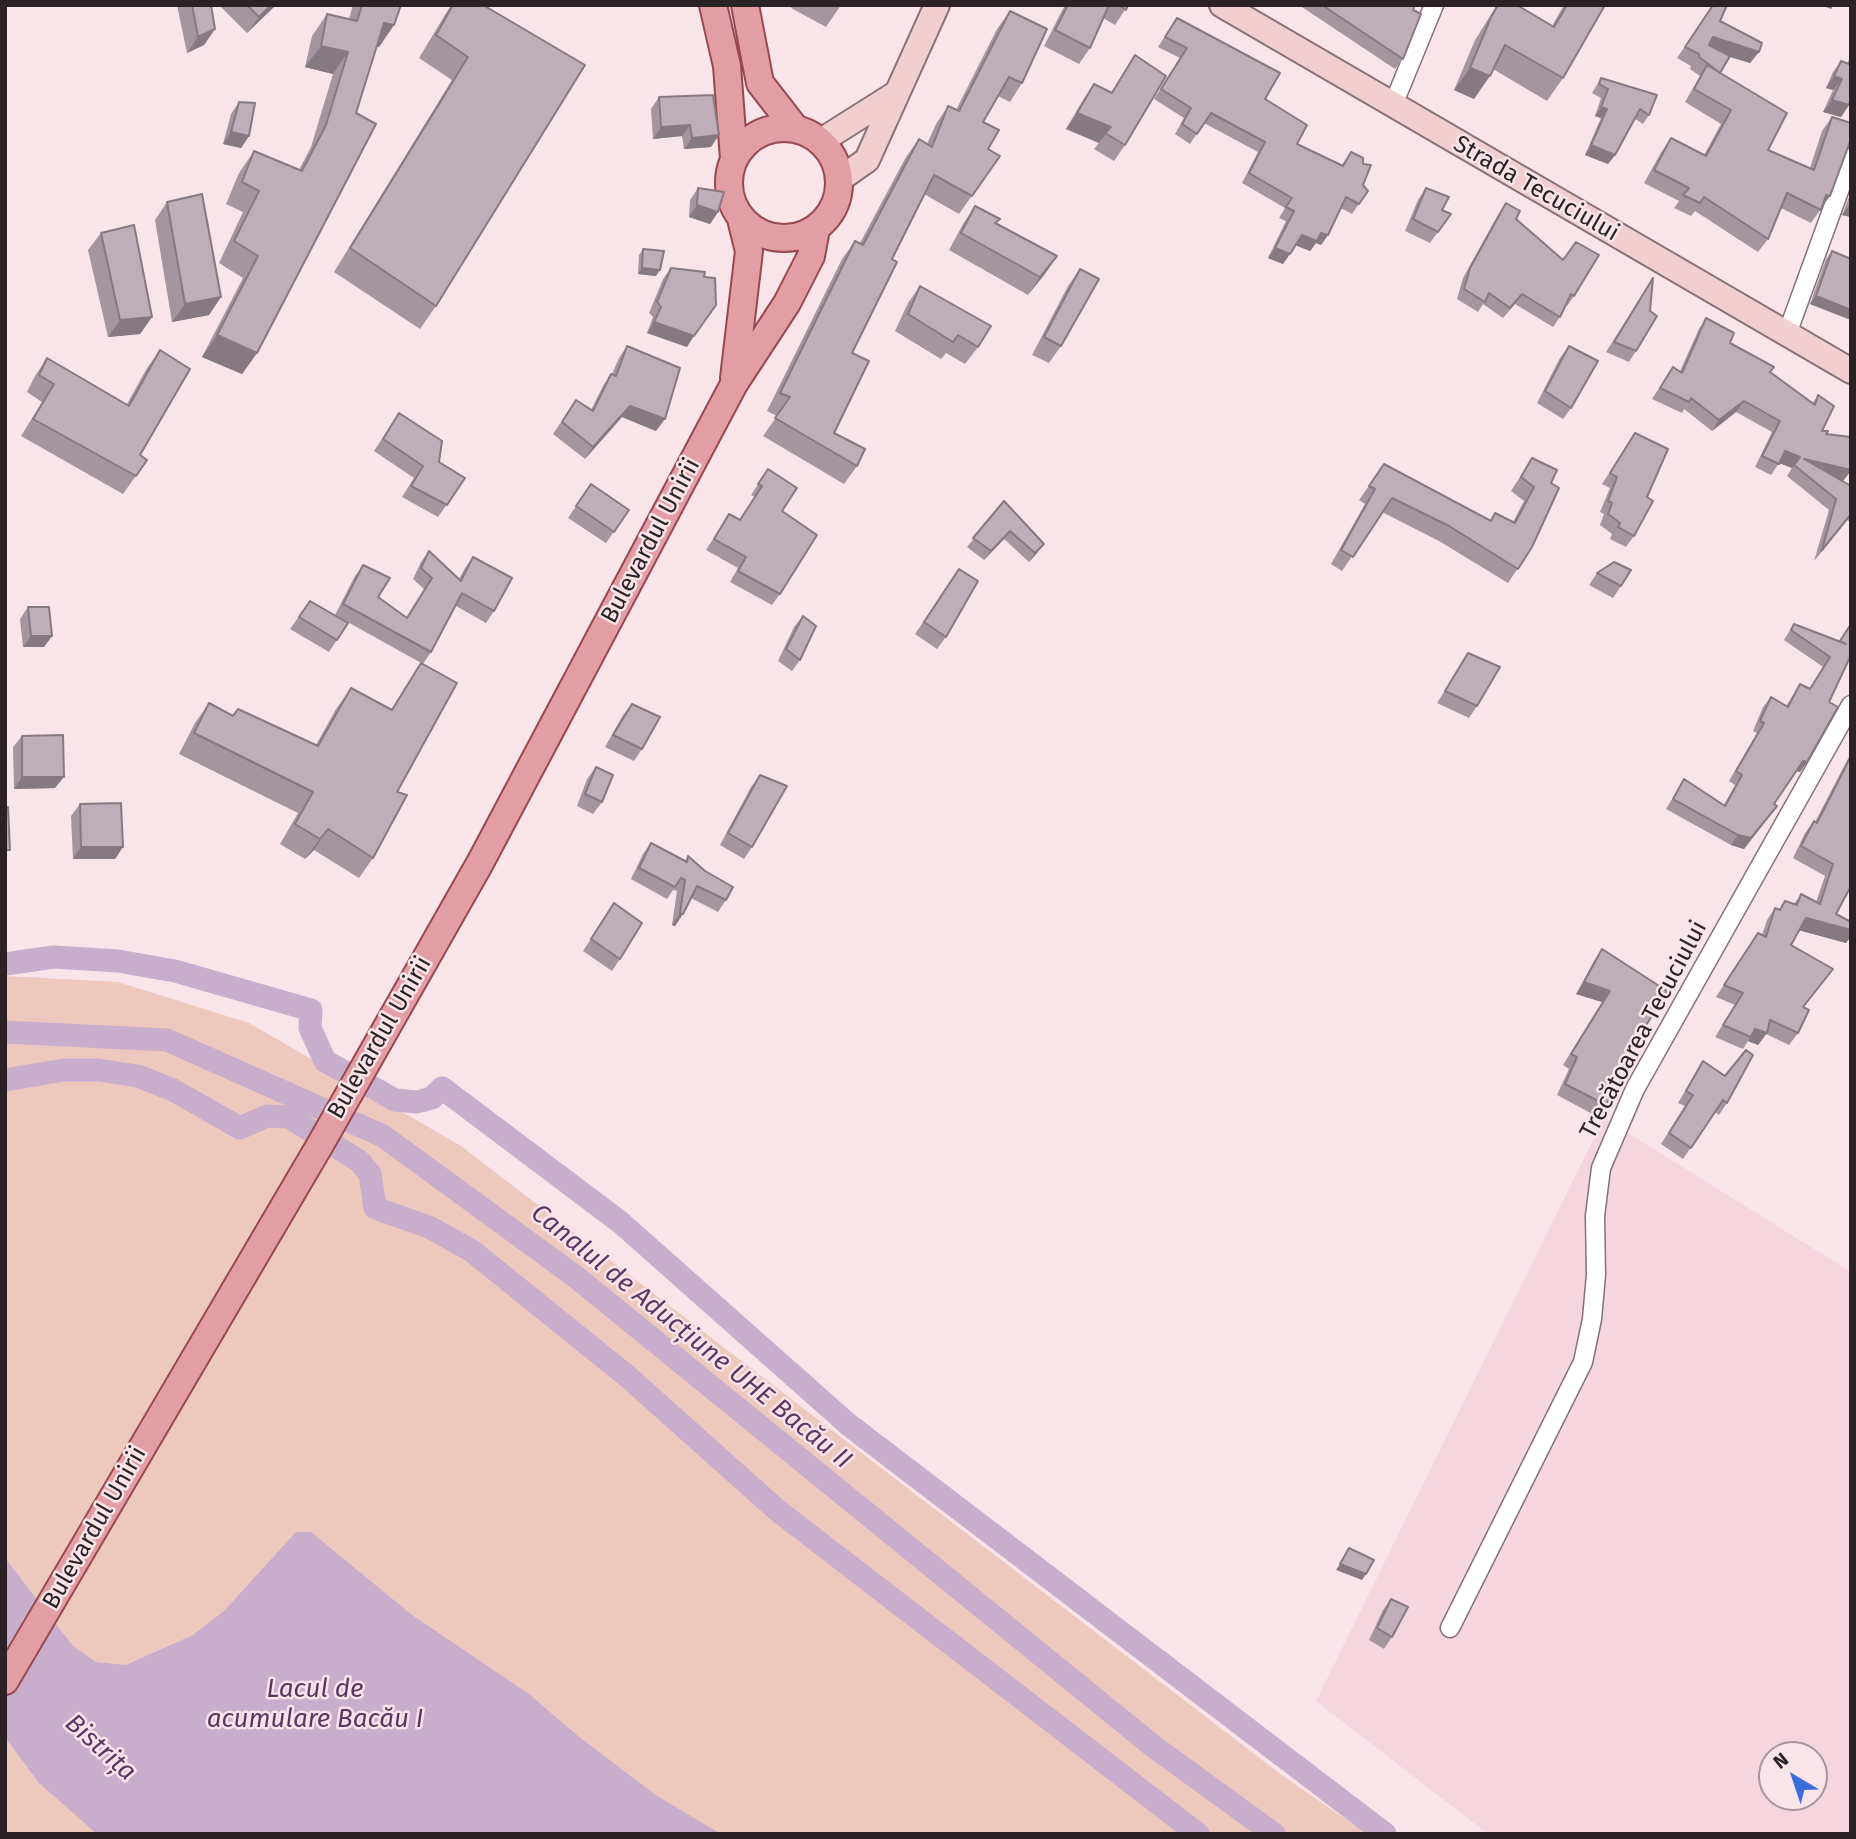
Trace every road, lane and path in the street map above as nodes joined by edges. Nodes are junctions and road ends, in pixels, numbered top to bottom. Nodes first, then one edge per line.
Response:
1 (713, 5) edge
2 (745, 5) edge
3 (937, 5) edge
4 (1222, 5) edge
5 (1434, 5) edge
6 (897, 92) junction
7 (1393, 105) junction
8 (795, 128) junction
9 (821, 141) junction
10 (1851, 158) edge
11 (734, 159) junction
12 (840, 179) junction
13 (741, 219) junction
14 (816, 229) junction
15 (1787, 334) junction
16 (1851, 371) edge
17 (734, 384) junction
18 (1851, 705) edge
19 (1450, 1628) dead end
20 (5, 1681) edge

1 - 11 main road
2 - 8 main road
3 - 6 main road
4 - 7 main road, Strada Tecuciului
5 - 7 street
6 - 9 main road
6 - 12 main road
7 - 15 main road, Strada Tecuciului
8 - 9 main road
8 - 11 main road
9 - 12 main road
10 - 15 street
11 - 13 main road
12 - 14 main road
13 - 14 main road
13 - 17 main road, Bulevardul Unirii
14 - 17 main road, Bulevardul Unirii
15 - 16 main road, Strada Tecuciului
17 - 20 main road, Bulevardul Unirii
18 - 19 street, Trecătoarea Tecuciului

